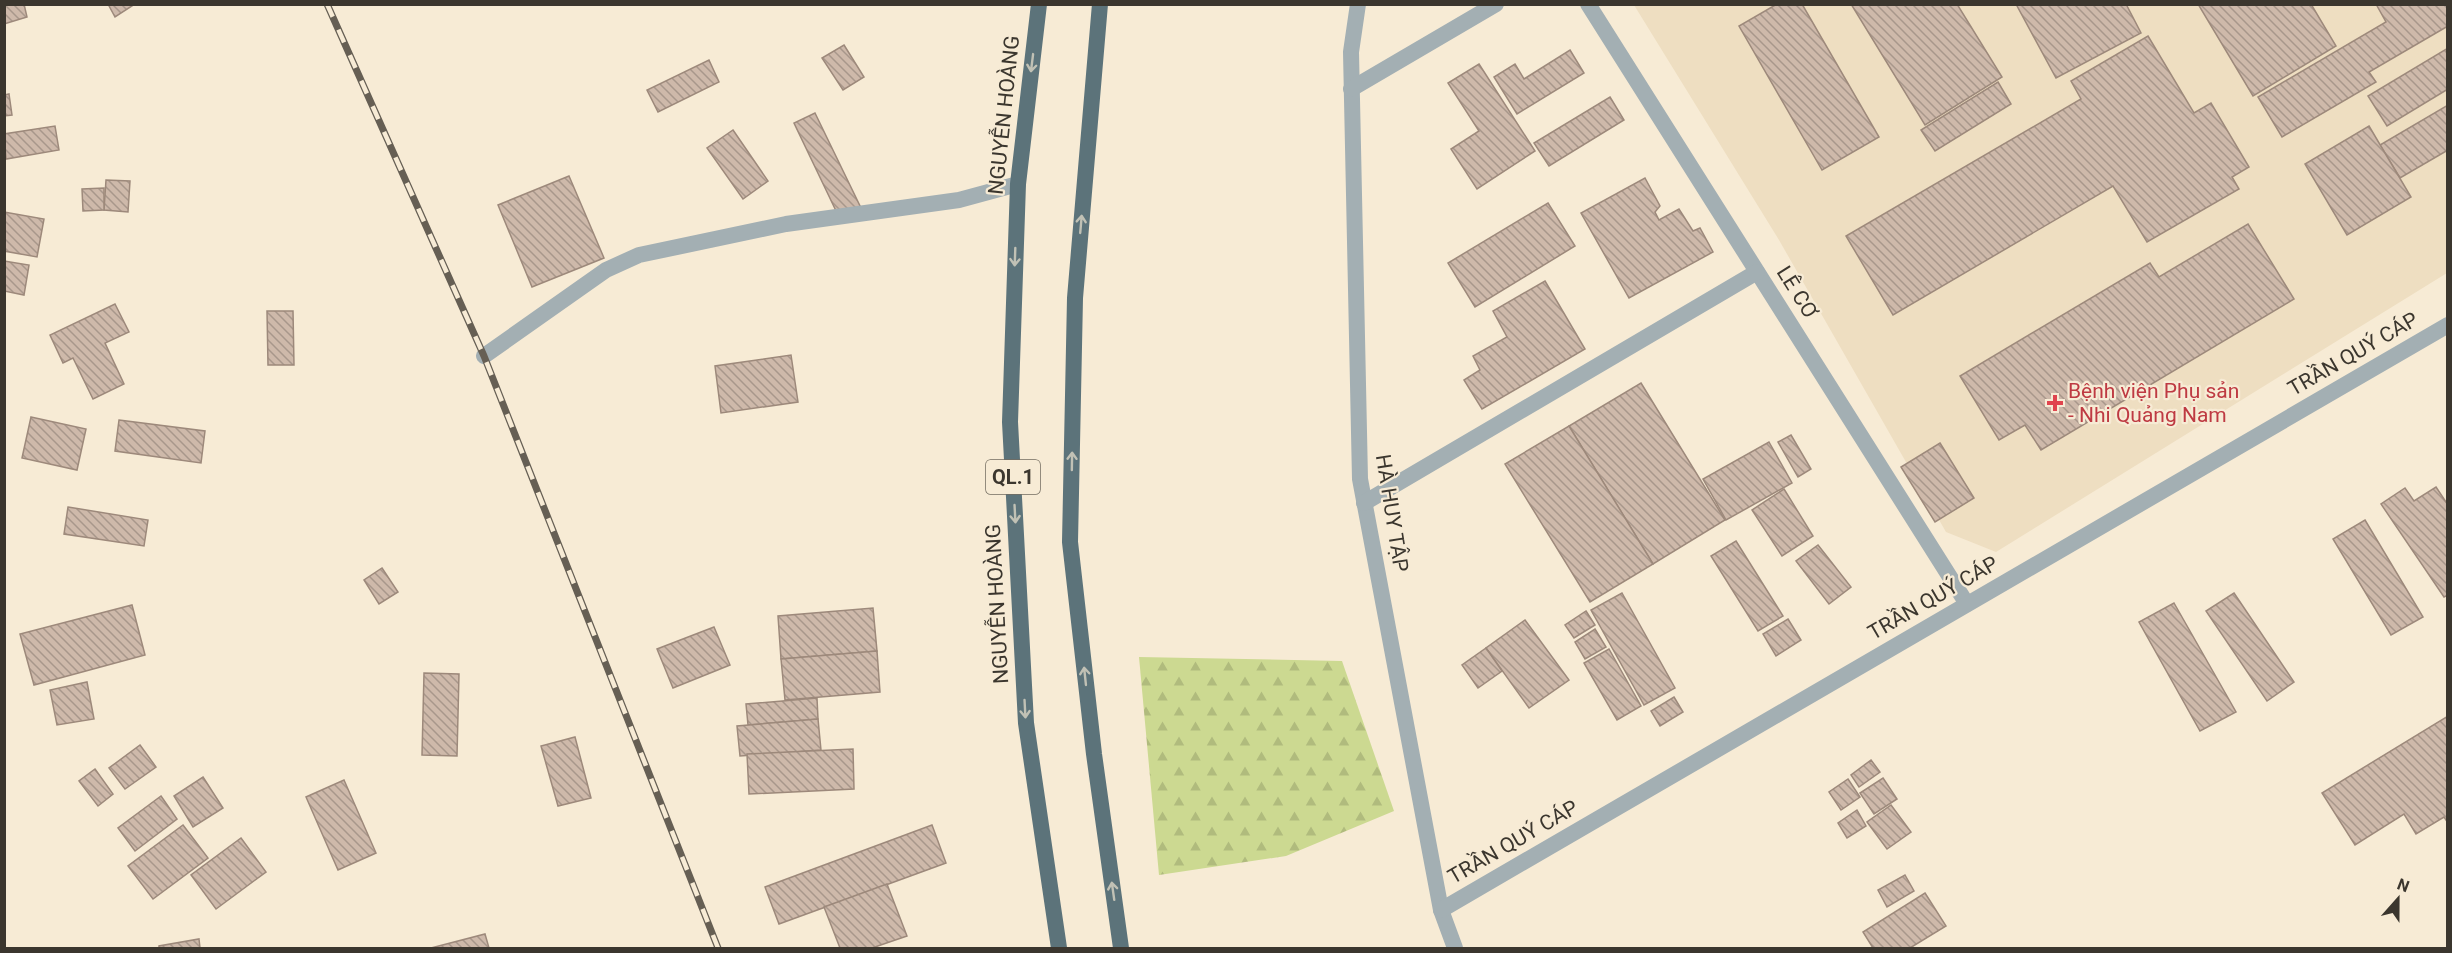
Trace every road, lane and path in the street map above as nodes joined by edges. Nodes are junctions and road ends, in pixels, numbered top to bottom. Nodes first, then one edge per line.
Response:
1 (1039, 4) edge
2 (1100, 4) edge
3 (1358, 4) edge
4 (1496, 4) edge
5 (1588, 4) edge
6 (1351, 89) junction
7 (1017, 184) junction
8 (1757, 272) junction
9 (2448, 325) edge
10 (484, 356) dead end
11 (1364, 503) junction
12 (1967, 604) junction
13 (1441, 910) junction
14 (1059, 948) edge
15 (1121, 948) edge
16 (1455, 948) edge

1 -> 7 highway, NGUYỄN HOÀNG / QL.1
15 -> 2 highway, QL.1
3 - 6 street, HÀ HUY TẬP
4 - 6 street
5 - 8 street, LÊ CƠ
6 - 11 street, HÀ HUY TẬP
7 - 10 street
7 -> 14 highway, NGUYỄN HOÀNG / QL.1
8 - 11 street
8 - 12 street, LÊ CƠ
9 - 12 street, TRẦN QUÝ CÁP
11 - 13 street, HÀ HUY TẬP
12 - 13 street, TRẦN QUÝ CÁP
13 - 16 street, HÀ HUY TẬP

